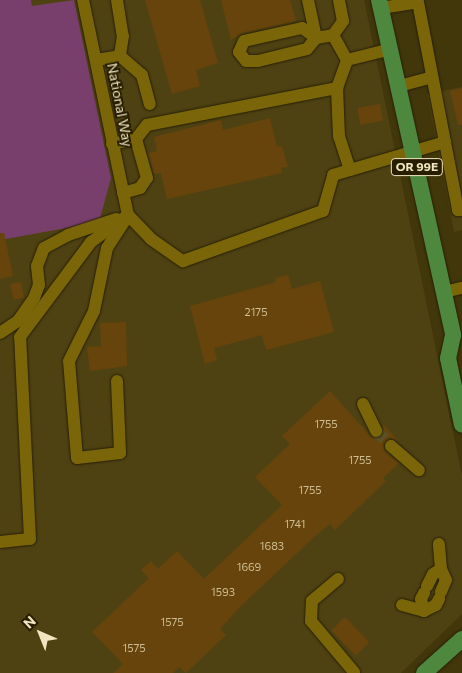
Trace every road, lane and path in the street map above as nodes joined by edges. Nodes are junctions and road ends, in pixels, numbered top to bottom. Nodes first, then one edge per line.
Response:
1 (83, 0) edge
2 (117, 0) edge
3 (308, 0) edge
4 (338, 0) edge
5 (380, 4) edge
6 (333, 35) junction
7 (316, 38) junction
8 (391, 49) junction
9 (120, 56) junction
10 (96, 60) junction
11 (347, 60) junction
12 (432, 76) junction
13 (400, 86) junction
14 (337, 88) junction
15 (150, 104) dead end
16 (136, 139) junction
17 (445, 142) junction
18 (112, 144) junction
19 (414, 152) junction
20 (350, 170) junction
21 (123, 194) junction
22 (462, 210) edge
23 (128, 215) junction
24 (462, 288) edge
25 (444, 292) junction
26 (0, 333) edge
27 (458, 340) edge
28 (117, 380) dead end
29 (363, 404) dead end
30 (461, 417) edge
31 (376, 431) tunnel mouth
32 (391, 446) tunnel mouth
33 (419, 470) dead end
34 (0, 542) edge
35 (439, 544) dead end
36 (440, 569) junction
37 (338, 578) dead end
38 (402, 605) dead end
39 (424, 610) junction
40 (462, 639) edge
41 (462, 654) edge
42 (430, 668) edge
43 (354, 672) dead end

1 - 10 street, National Way
2 - 9 street
3 - 7 street
4 - 6 street
5 - 8 main road, OR 99E
5 - 12 street
6 - 7 street
6 - 11 street
7 - 7 street
8 - 11 street
8 - 13 main road, OR 99E
9 - 10 street
9 - 15 street
10 - 18 street, National Way
11 - 14 street
12 - 13 street
12 - 17 street
13 - 19 main road, OR 99E
14 - 16 street
14 - 20 street
16 - 18 street
16 - 21 street
17 - 19 street
17 - 22 street
18 - 21 street, National Way
19 - 20 street
19 - 25 main road, OR 99E
20 - 23 street
21 - 23 street, National Way
23 - 26 street
23 - 28 street
23 - 34 street
24 - 25 street
25 - 27 main road, OR 99E
27 - 30 main road, OR 99E
29 - 31 street
32 - 33 street
35 - 36 street
36 - 39 street
36 - 39 street
37 - 43 street
38 - 39 street
40 - 42 main road
41 - 42 main road

